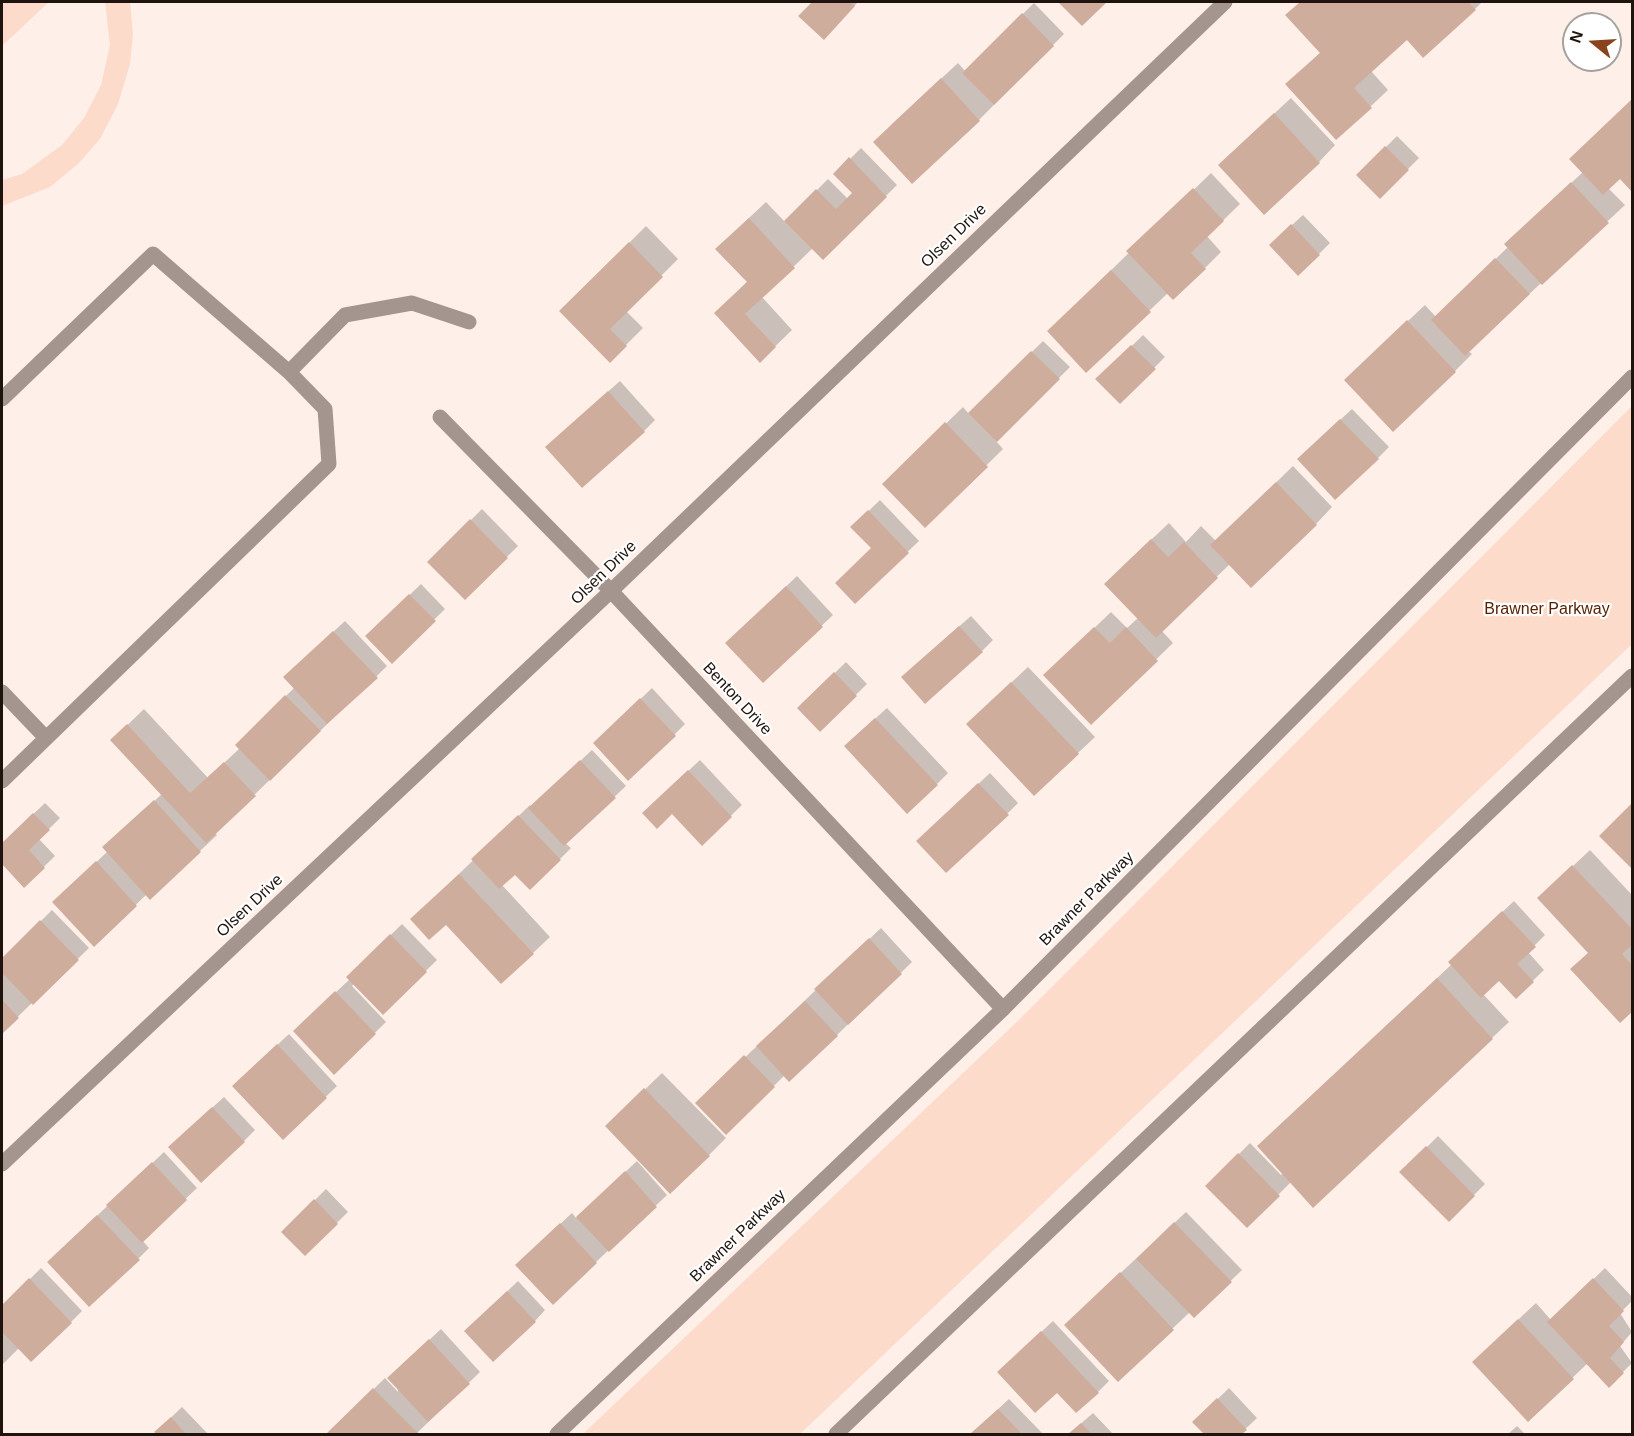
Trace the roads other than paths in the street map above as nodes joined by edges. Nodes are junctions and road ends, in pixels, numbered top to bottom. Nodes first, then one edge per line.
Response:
1 (1225, 2) edge
2 (469, 322) dead end
3 (289, 372) junction
4 (1632, 377) edge
5 (2, 399) edge
6 (440, 417) dead end
7 (611, 591) junction
8 (1632, 676) edge
9 (2, 692) edge
10 (46, 738) junction
11 (2, 781) edge
12 (1004, 1009) junction
13 (2, 1164) edge
14 (557, 1434) edge
15 (836, 1434) edge

1 - 7 street, Olsen Drive
2 - 3 street
3 - 5 street
3 - 10 street
4 - 12 street, Brawner Parkway
6 - 7 street, Benton Drive
7 - 12 street, Benton Drive
7 - 13 street, Olsen Drive
8 - 15 street
9 - 10 street
10 - 11 street
12 - 14 street, Brawner Parkway

